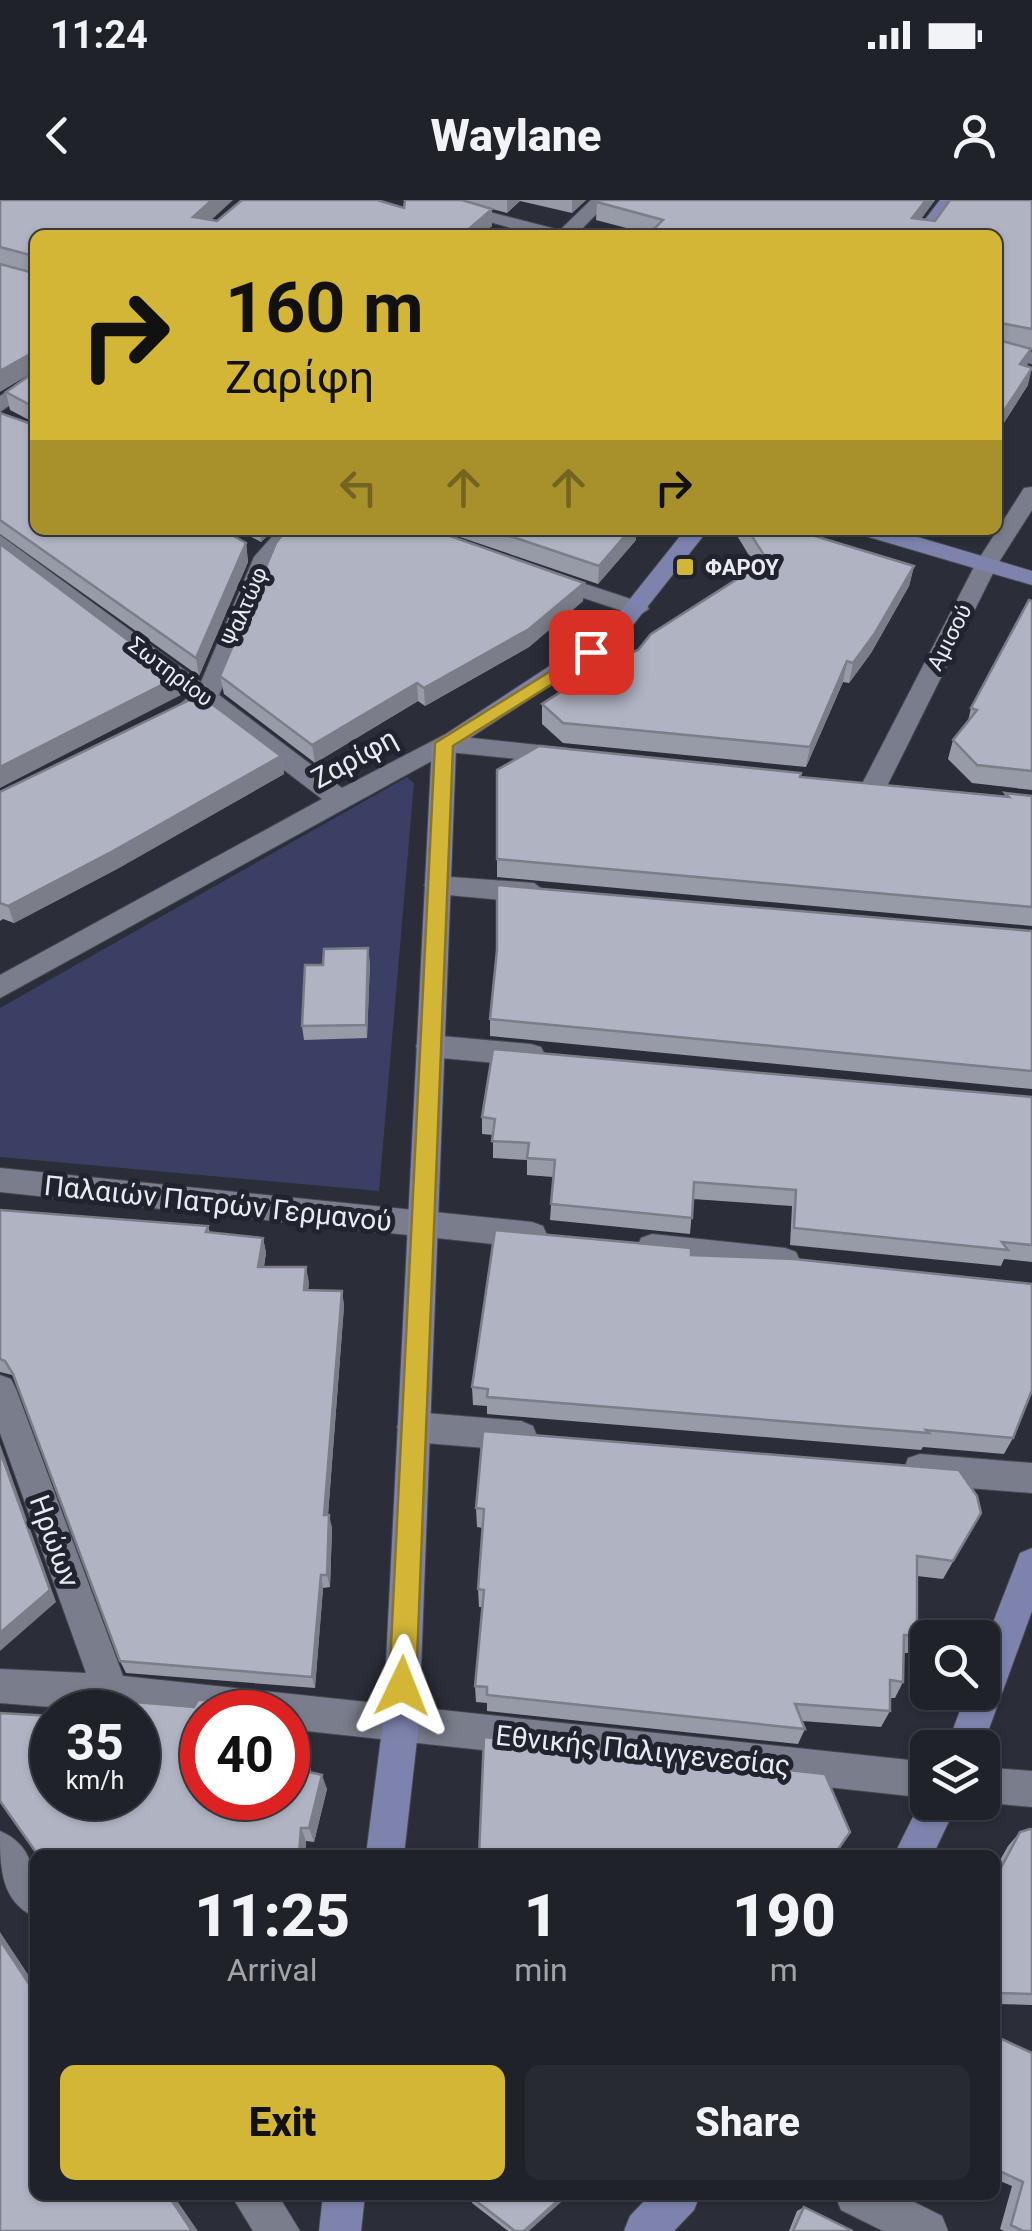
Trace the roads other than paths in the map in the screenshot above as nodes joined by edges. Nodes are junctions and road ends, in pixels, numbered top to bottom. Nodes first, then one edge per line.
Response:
1 (422, 200) edge
2 (602, 200) edge
3 (949, 200) edge
4 (538, 230) edge
5 (570, 230) edge
6 (926, 230) edge
7 (1002, 351) edge
8 (1032, 358) edge
9 (30, 382) edge
10 (0, 406) edge
11 (1032, 492) edge
12 (283, 535) edge
13 (693, 535) edge
14 (887, 535) edge
15 (0, 542) edge
16 (986, 564) junction
17 (528, 572) edge
18 (1032, 578) edge
19 (638, 609) junction
20 (206, 697) junction
21 (172, 715) edge
22 (444, 743) junction
23 (600, 759) edge
24 (874, 786) edge
25 (341, 800) junction
26 (437, 884) junction
27 (556, 895) edge
28 (0, 988) edge
29 (430, 1046) junction
30 (566, 1058) edge
31 (0, 1180) edge
32 (422, 1224) junction
33 (560, 1238) edge
34 (619, 1244) edge
35 (816, 1264) edge
36 (0, 1390) edge
37 (413, 1427) junction
38 (548, 1438) edge
39 (896, 1467) edge
40 (1032, 1478) edge
41 (1032, 1564) edge
42 (0, 1686) edge
43 (74, 1690) edge
44 (110, 1690) edge
45 (160, 1697) edge
46 (401, 1722) junction
47 (971, 1730) edge
48 (910, 1778) edge
49 (1000, 1786) edge
50 (1032, 1789) edge
51 (931, 1820) edge
52 (0, 1850) edge
53 (386, 1850) edge
54 (916, 1850) edge
55 (30, 1891) edge
56 (256, 2200) edge
57 (343, 2200) edge
58 (674, 2200) edge
59 (866, 2200) edge
60 (279, 2231) edge
61 (340, 2231) edge
62 (644, 2231) edge
63 (927, 2231) edge

1 - 4 street
2 - 5 street
3 - 6 street
7 - 8 street
9 - 10 street
11 - 16 street, Αμισού
12 - 20 street, Ψαλτώφ
13 - 19 street, Ζαρίφη
14 - 16 street
15 - 20 street, Σωτηρίου
16 - 18 street
16 - 24 street, Αμισού
17 - 19 street
19 - 22 street, Ζαρίφη
20 - 21 street
20 - 25 street, Σωτηρίου
22 - 23 street
22 - 25 street, Ζαρίφη
22 - 26 street
25 - 28 street, Ζαρίφη
26 - 27 street
26 - 29 street
29 - 30 street
29 - 32 street
31 - 32 street, Παλαιών Πατρών Γερμανού
32 - 33 street, Παλαιών Πατρών Γερμανού
32 - 37 street
34 - 35 street
36 - 44 street, Ηρώων
37 - 38 street
37 - 46 street
39 - 40 street
41 - 47 street
42 - 43 street, Εθνικής Παλιγγενεσίας
45 - 46 street, Εθνικής Παλιγγενεσίας
46 - 48 street, Εθνικής Παλιγγενεσίας
46 - 53 street
49 - 50 street
51 - 54 street
52 - 55 street
56 - 60 street
57 - 61 street
58 - 62 street
59 - 63 street

